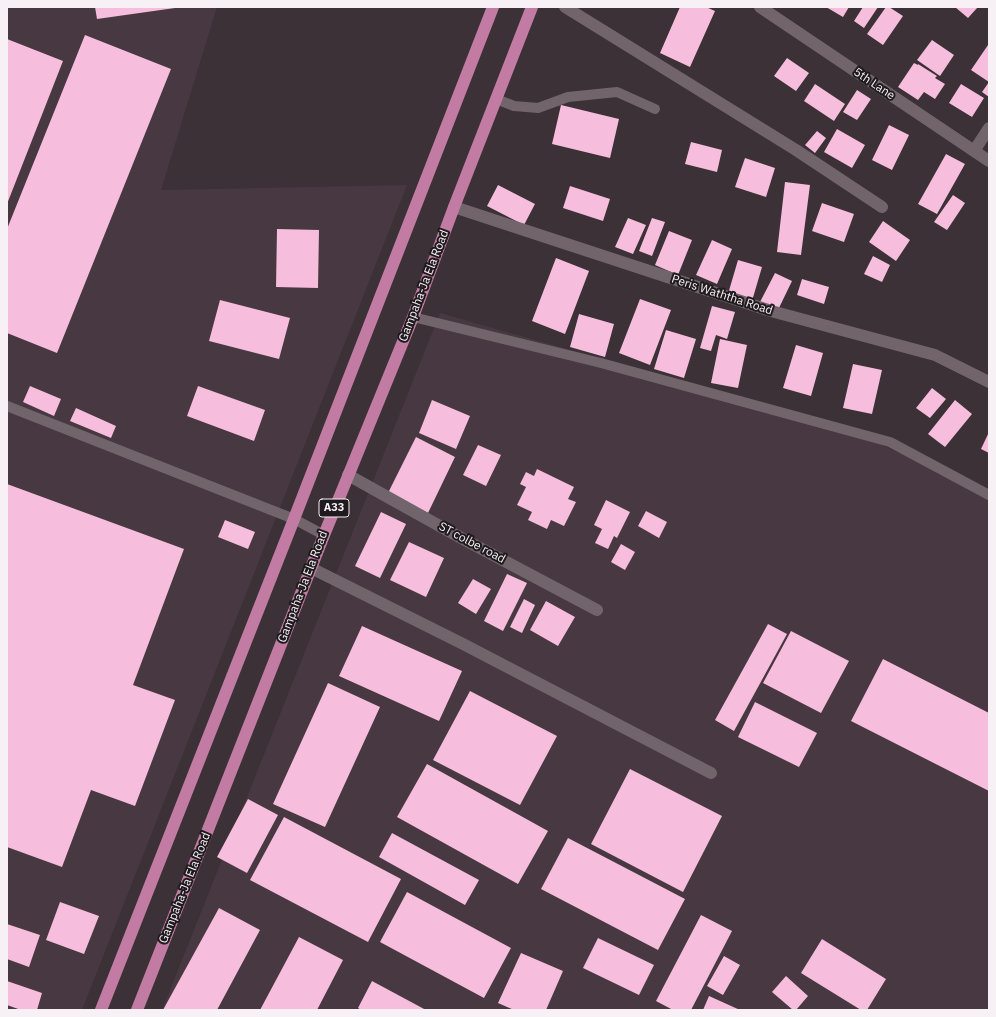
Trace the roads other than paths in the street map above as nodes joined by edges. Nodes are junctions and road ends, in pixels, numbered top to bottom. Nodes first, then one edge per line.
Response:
1 (493, 7) edge
2 (532, 7) edge
3 (564, 7) edge
4 (760, 7) edge
5 (496, 98) junction
6 (655, 109) dead end
7 (989, 128) edge
8 (974, 151) junction
9 (989, 161) edge
10 (454, 207) junction
11 (882, 207) dead end
12 (413, 317) junction
13 (989, 382) edge
14 (7, 406) edge
15 (348, 475) junction
16 (989, 495) edge
17 (294, 519) junction
18 (324, 535) junction
19 (311, 568) junction
20 (598, 610) dead end
21 (711, 773) dead end
22 (101, 1010) edge
23 (137, 1010) edge

1 - 17 highway, A33
2 - 5 highway, Gampaha-Ja Ela Road / A33
3 - 11 street
4 - 8 street, 5th Lane
5 - 6 lane
5 - 10 highway, Gampaha-Ja Ela Road / A33
7 - 8 street
8 - 9 street, 5th Lane
10 - 12 highway, Gampaha-Ja Ela Road / A33
10 - 13 street, Peris Waththa Road
12 - 15 highway, Gampaha-Ja Ela Road / A33
12 - 16 lane
14 - 17 lane
15 - 18 highway, Gampaha-Ja Ela Road / A33
15 - 20 street, ST colbe road
17 - 18 lane
17 - 22 highway, A33
18 - 19 highway, Gampaha-Ja Ela Road / A33
19 - 21 street
19 - 23 highway, Gampaha-Ja Ela Road / A33

